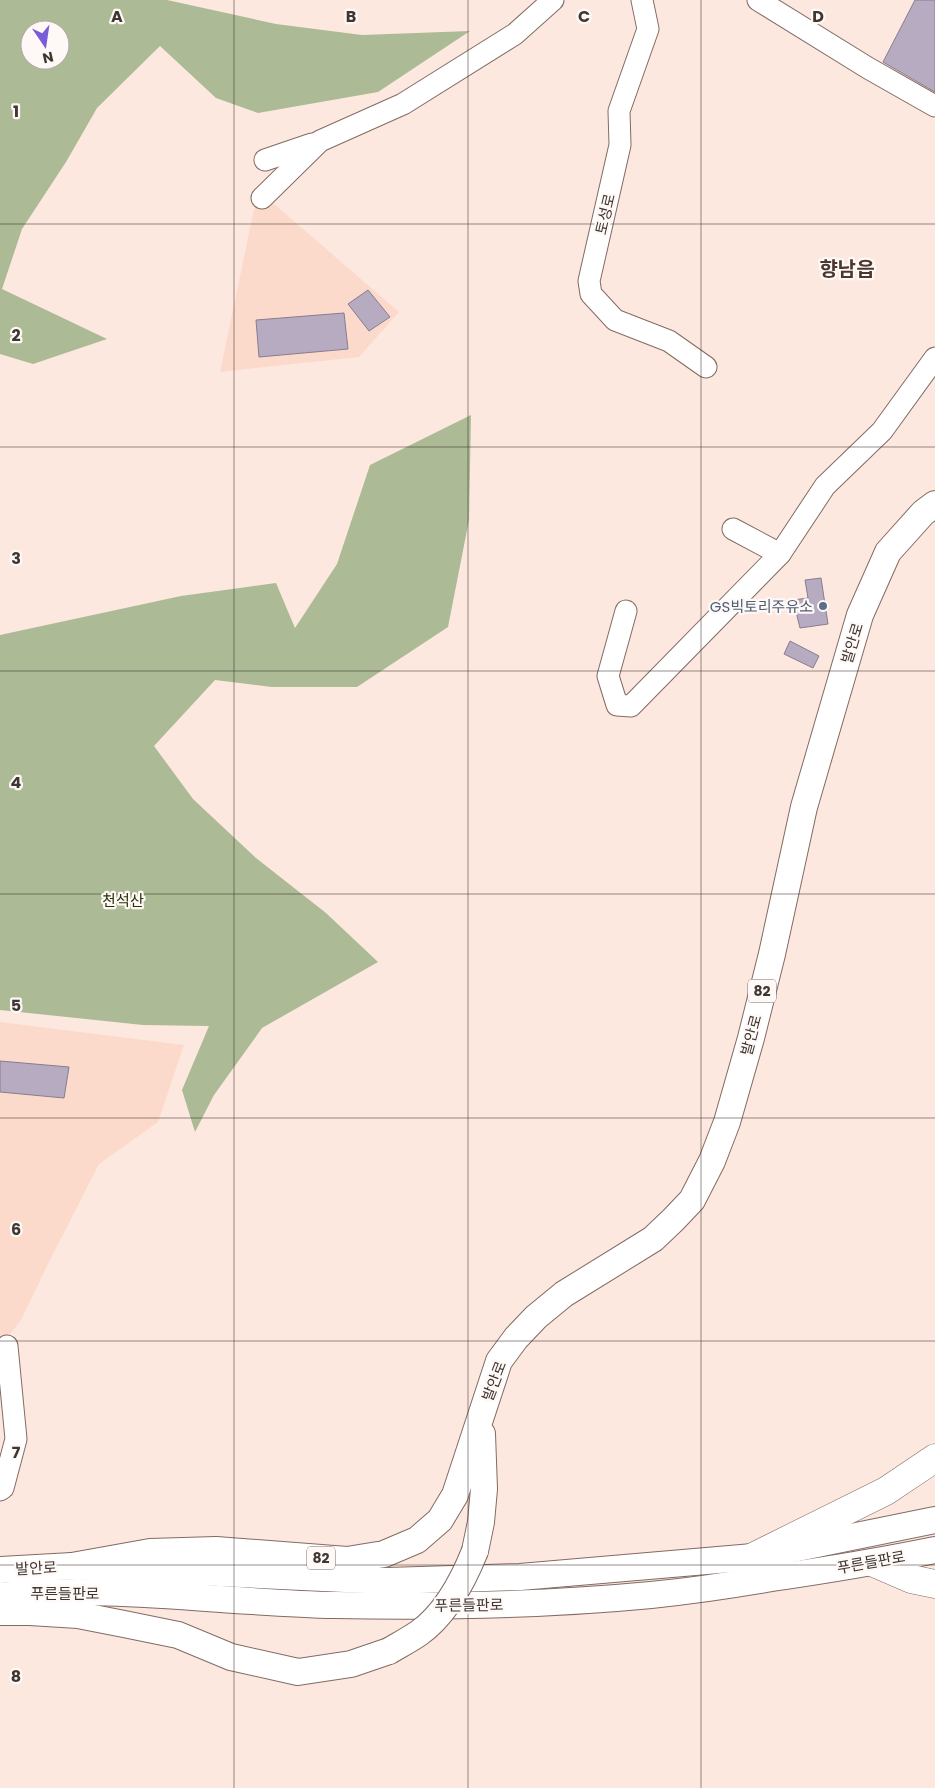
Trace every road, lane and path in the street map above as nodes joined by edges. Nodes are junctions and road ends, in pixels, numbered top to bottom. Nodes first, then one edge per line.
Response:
1 (553, 0) edge
2 (642, 0) edge
3 (758, 0) edge
4 (935, 106) edge
5 (320, 141) junction
6 (266, 160) dead end
7 (262, 198) dead end
8 (935, 358) edge
9 (706, 367) dead end
10 (935, 504) edge
11 (733, 529) dead end
12 (780, 554) junction
13 (626, 611) dead end
14 (7, 1346) dead end
15 (483, 1409) junction
16 (935, 1458) edge
17 (0, 1490) edge
18 (935, 1520) edge
19 (935, 1550) edge
20 (753, 1557) junction
21 (874, 1563) junction
22 (72, 1566) junction
23 (0, 1570) edge
24 (935, 1584) edge
25 (0, 1596) edge
26 (0, 1612) edge

1 - 5 street
2 - 9 street, 토성로
3 - 4 street
5 - 6 street
5 - 7 street
8 - 12 street
10 - 15 main road, 발안로 / 82
11 - 12 street
12 - 13 street
14 - 17 street
15 - 22 main road, 82
15 - 26 main road, 82, bridge
16 - 20 highway
18 - 20 main road, 푸른들판로
19 - 21 main road, 푸른들판로
20 - 22 main road, 푸른들판로
21 - 24 highway
21 - 25 main road, 푸른들판로
22 - 23 main road, 발안로 / 82

